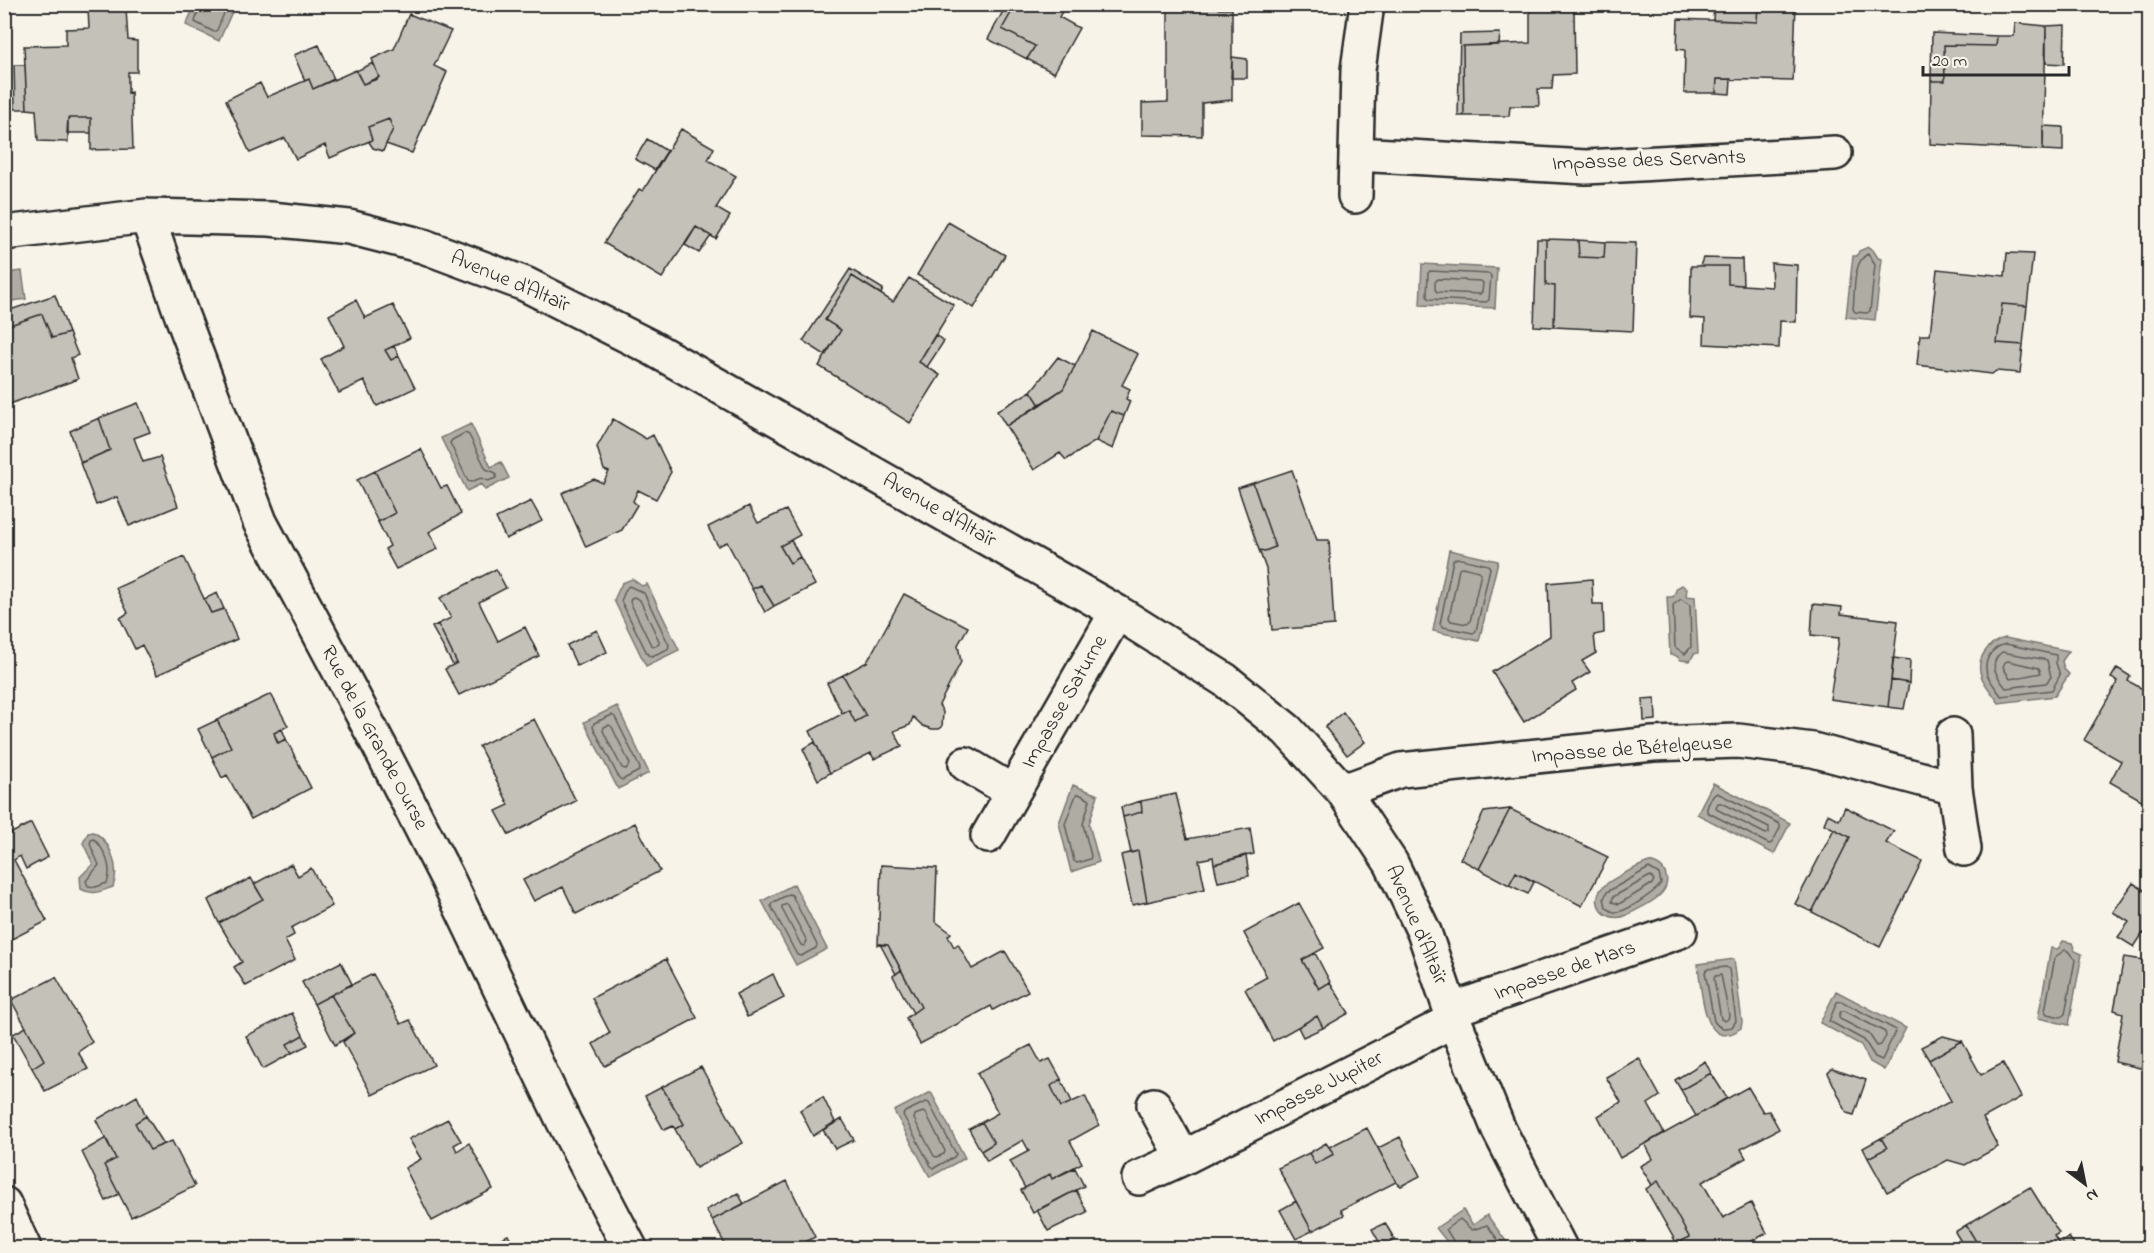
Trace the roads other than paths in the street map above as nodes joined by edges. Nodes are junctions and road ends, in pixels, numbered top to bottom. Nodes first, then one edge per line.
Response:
1 (1367, 4) edge
2 (1835, 153) dead end
3 (1356, 154) junction
4 (1355, 196) dead end
5 (147, 216) junction
6 (4, 233) edge
7 (1117, 612) junction
8 (1953, 735) dead end
9 (966, 765) dead end
10 (1955, 788) junction
11 (1343, 791) junction
12 (1013, 792) junction
13 (988, 836) dead end
14 (1964, 849) dead end
15 (1680, 932) dead end
16 (1453, 1015) junction
17 (1154, 1105) dead end
18 (1183, 1158) junction
19 (1139, 1178) dead end
20 (4, 1204) edge
21 (24, 1248) edge
22 (630, 1248) edge
23 (1560, 1248) edge

1 - 3 street
2 - 3 street, Impasse des Servants
3 - 4 street
5 - 6 street, Avenue d'Altaïr
5 - 7 street, Avenue d'Altaïr
5 - 22 street, Rue de la Grande Ourse
7 - 11 street, Avenue d'Altaïr
7 - 12 street, Impasse Saturne
8 - 10 street
9 - 12 street, Impasse Saturne
10 - 11 street, Impasse de Bételgeuse
10 - 14 street
11 - 16 street, Avenue d'Altaïr
12 - 13 street, Impasse Saturne
15 - 16 street, Impasse de Mars
16 - 18 street, Impasse Jupiter
16 - 23 street, Avenue d'Altaïr
17 - 18 street
18 - 19 street, Impasse Jupiter
20 - 21 street

